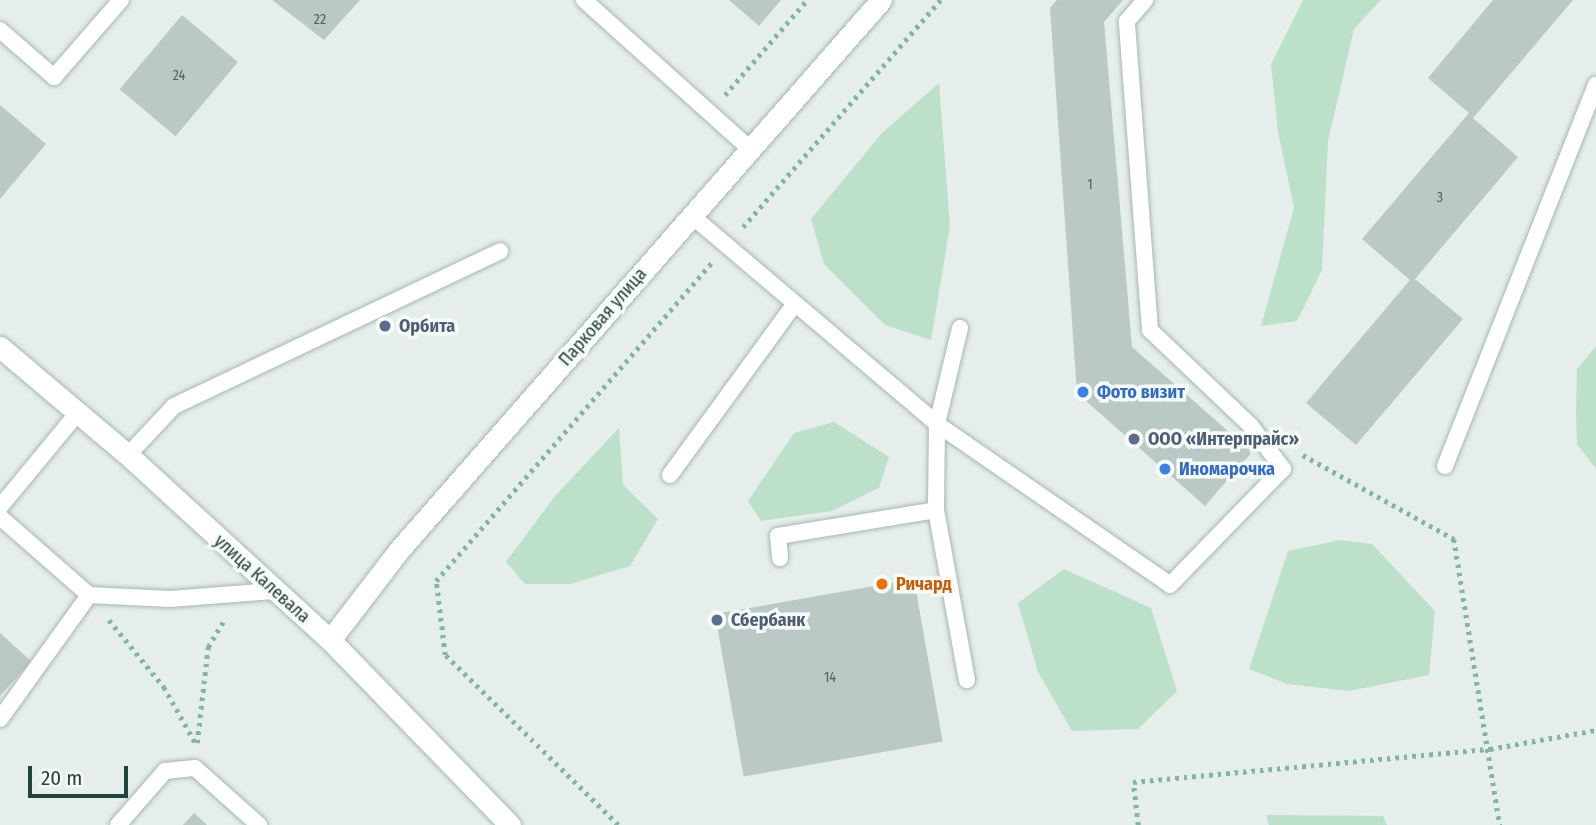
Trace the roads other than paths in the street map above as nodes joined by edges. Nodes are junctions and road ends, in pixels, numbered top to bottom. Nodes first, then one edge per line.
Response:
1 (121, 0) edge
2 (584, 0) edge
3 (881, 0) edge
4 (1144, 0) edge
5 (0, 30) edge
6 (1596, 85) edge
7 (750, 149) junction
8 (692, 216) junction
9 (500, 251) dead end
10 (794, 305) junction
11 (960, 328) dead end
12 (0, 347) edge
13 (79, 411) junction
14 (937, 424) junction
15 (128, 455) junction
16 (1445, 466) dead end
17 (670, 475) dead end
18 (0, 507) edge
19 (936, 510) junction
20 (0, 517) edge
21 (780, 558) dead end
22 (273, 591) junction
23 (89, 595) junction
24 (330, 640) junction
25 (967, 680) dead end
26 (0, 719) edge
27 (118, 825) edge
28 (259, 825) edge
29 (509, 825) edge

1 - 5 lane
2 - 7 lane
3 - 7 main road, Парковая улица
4 - 14 lane
6 - 16 lane
7 - 8 main road, Парковая улица
8 - 10 lane
8 - 24 main road, Парковая улица
9 - 15 lane
10 - 14 lane
10 - 17 lane
11 - 14 lane
12 - 13 main road, улица Калевала
13 - 15 main road, улица Калевала
13 - 18 lane
14 - 19 lane
15 - 22 main road, улица Калевала
19 - 21 lane
19 - 25 lane
20 - 23 lane
22 - 23 lane
22 - 24 main road, улица Калевала
23 - 26 lane
24 - 29 main road, улица Калевала
27 - 28 lane

